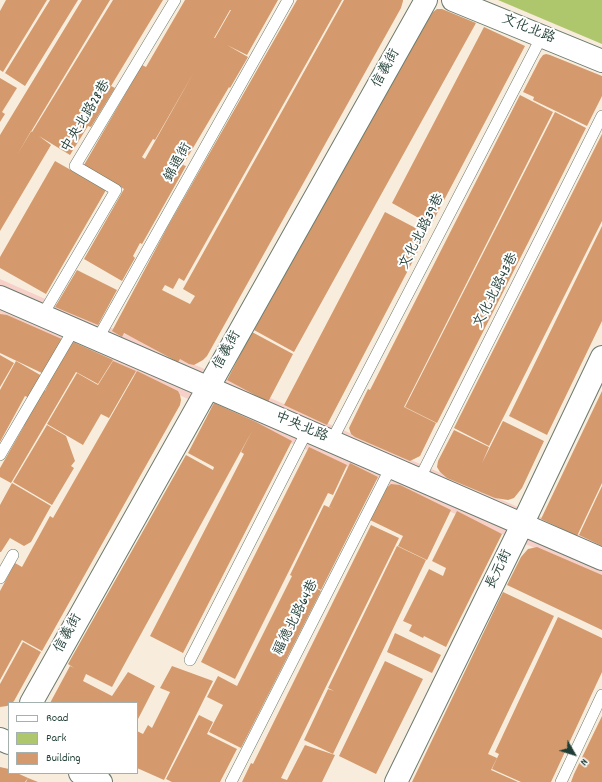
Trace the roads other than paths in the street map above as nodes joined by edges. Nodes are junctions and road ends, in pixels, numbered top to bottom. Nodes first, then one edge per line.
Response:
1 (175, 0) edge
2 (288, 0) edge
3 (426, 0) edge
4 (453, 0) edge
5 (542, 36) junction
6 (602, 61) edge
7 (602, 116) edge
8 (0, 297) edge
9 (42, 316) junction
10 (74, 330) junction
11 (97, 340) junction
12 (602, 357) edge
13 (207, 388) junction
14 (308, 431) junction
15 (331, 442) junction
16 (0, 455) edge
17 (391, 467) junction
18 (419, 480) junction
19 (522, 525) junction
20 (12, 555) dead end
21 (602, 559) edge
22 (0, 578) edge
23 (190, 660) dead end
24 (602, 695) edge
25 (32, 702) edge
26 (8, 744) edge
27 (0, 752) edge
28 (82, 774) edge
29 (101, 782) edge
30 (231, 782) edge
31 (396, 782) edge
32 (561, 782) edge

1 - 9 lane, 中央北路28巷
2 - 11 lane, 錦通街
3 - 13 street, 信義街
4 - 5 street, 文化北路
5 - 6 street, 文化北路
5 - 15 lane, 文化北路39巷
7 - 18 lane, 文化北路43巷
8 - 9 street, 中央北路
9 - 10 street, 中央北路
10 - 11 street, 中央北路
10 - 16 lane
11 - 13 street, 中央北路
12 - 19 street, 長元街
13 - 14 street, 中央北路
13 - 25 street, 信義街
14 - 15 street, 中央北路
14 - 23 lane
15 - 17 street, 中央北路
17 - 18 street, 中央北路
17 - 30 lane, 福德北路64巷
18 - 19 street, 中央北路
19 - 21 street, 中央北路
19 - 31 street, 長元街
20 - 22 lane
24 - 32 lane
26 - 27 lane
28 - 29 street

